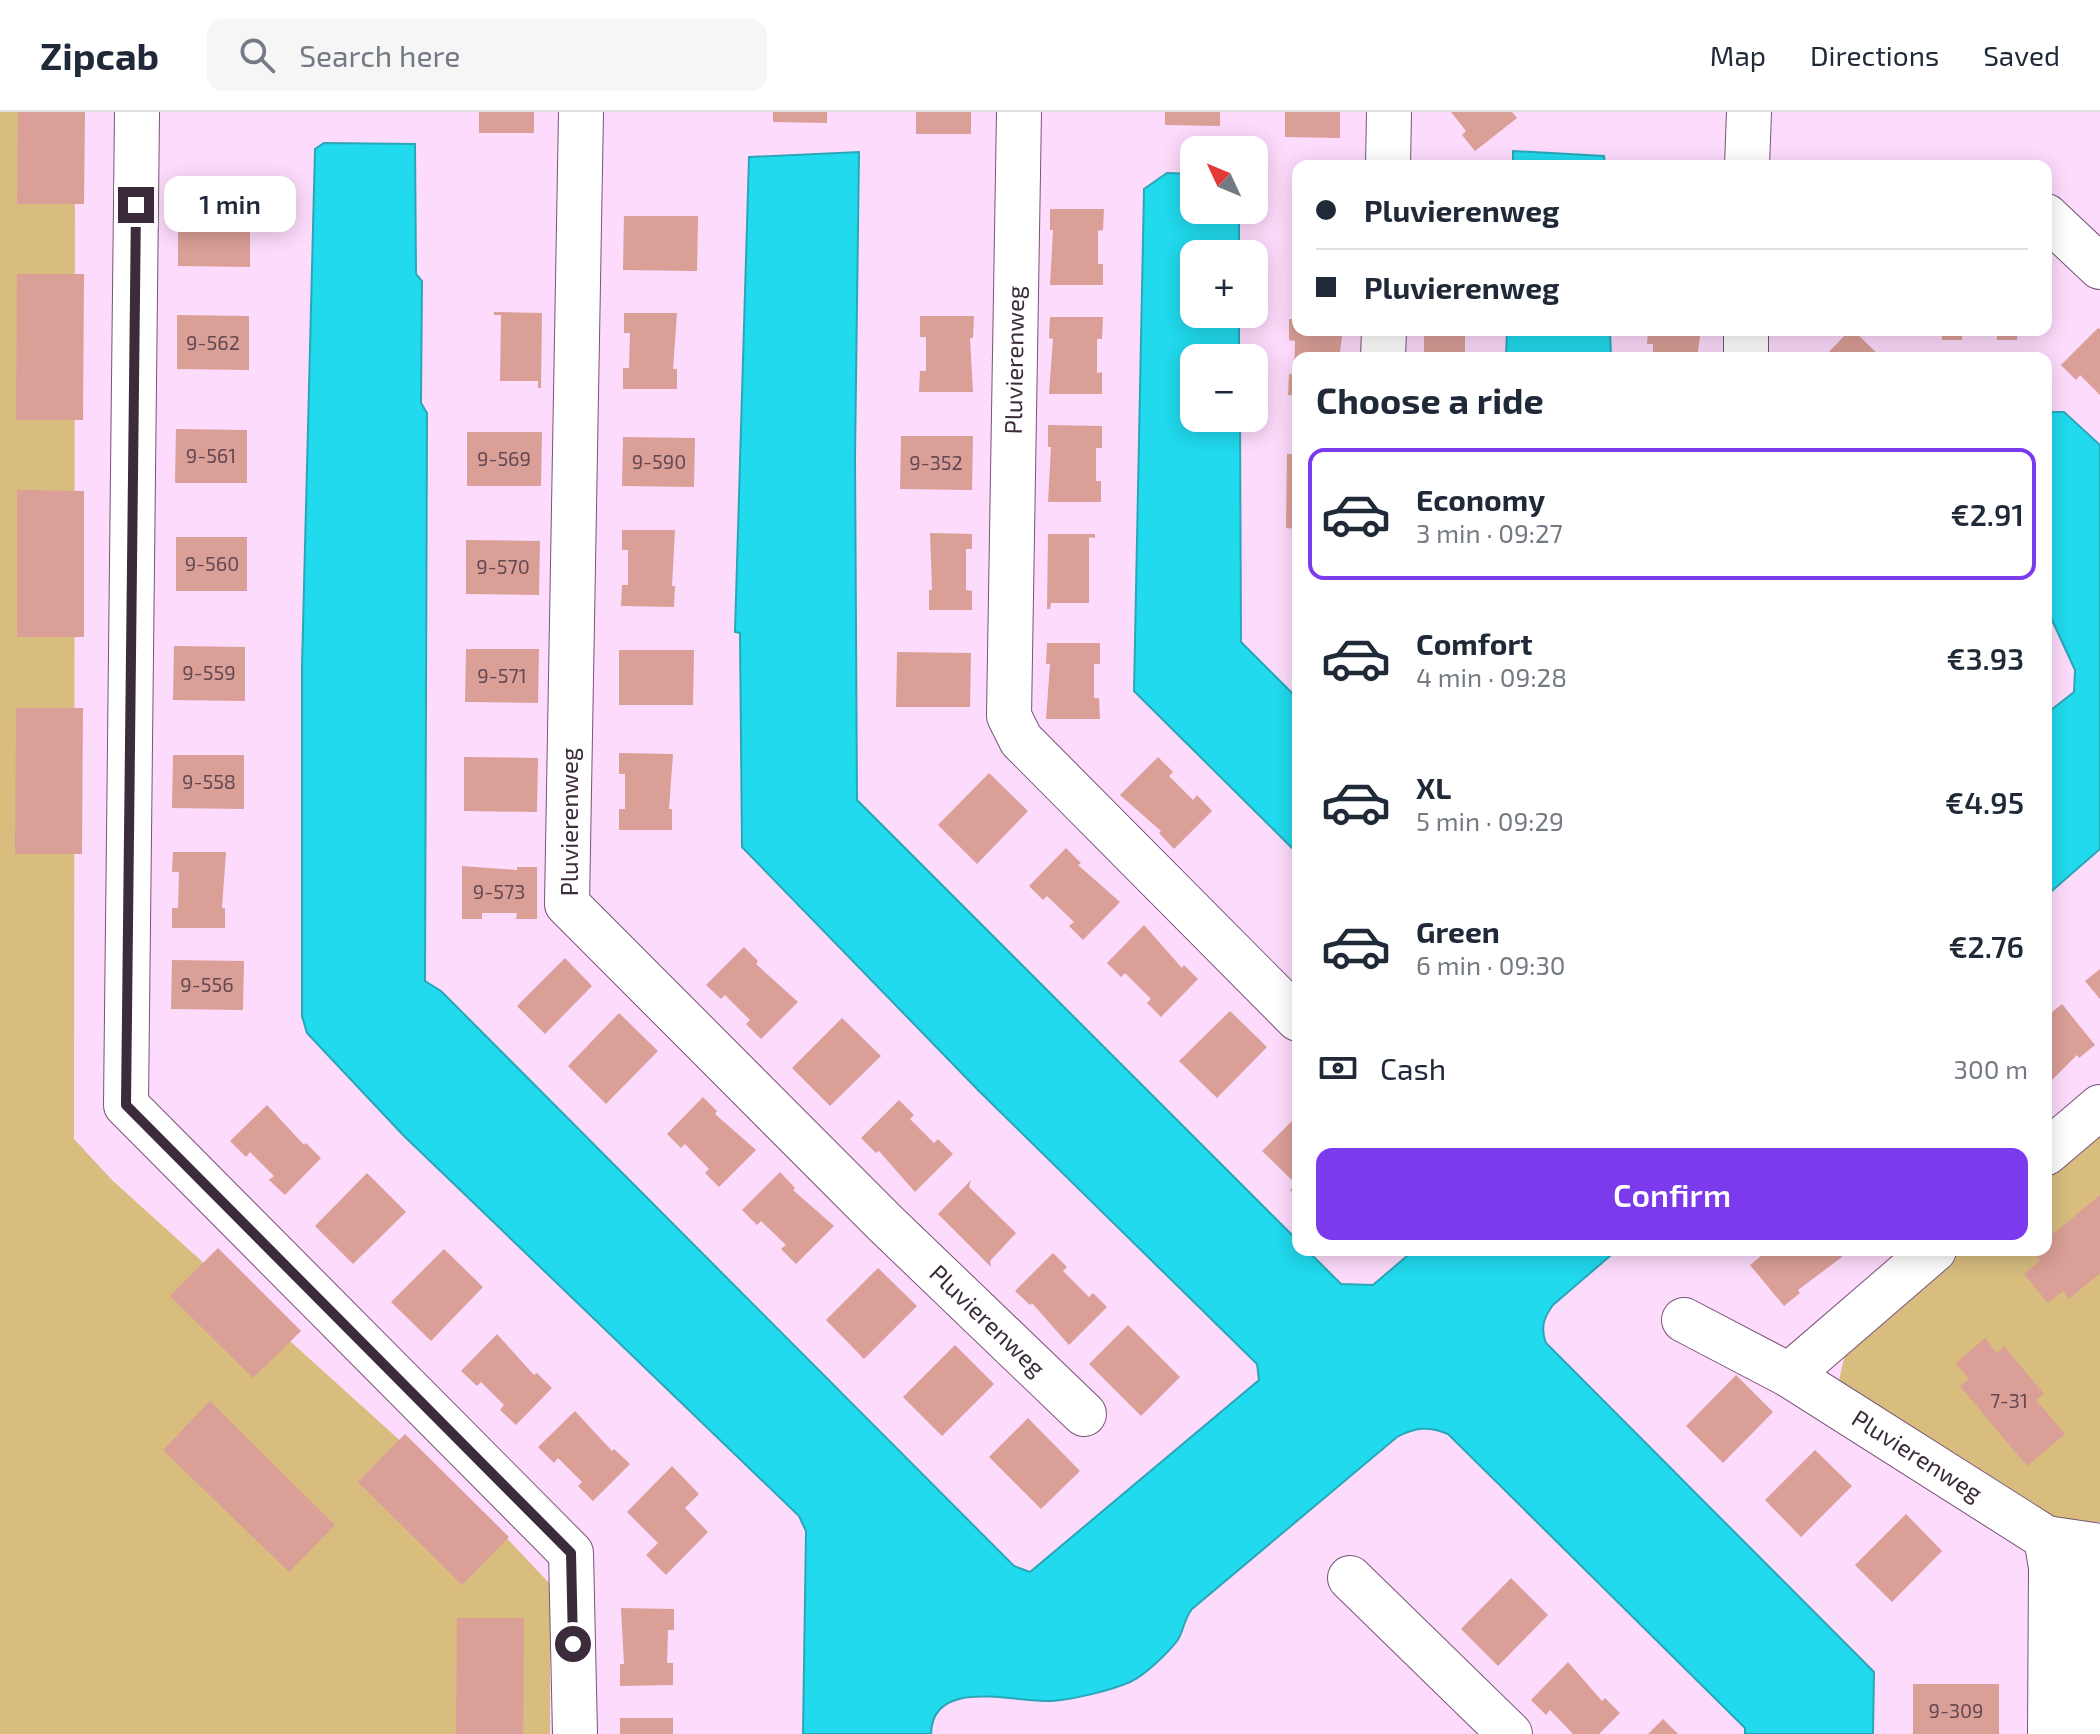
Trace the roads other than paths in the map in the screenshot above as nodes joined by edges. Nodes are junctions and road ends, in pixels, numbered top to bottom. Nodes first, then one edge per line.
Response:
1 (137, 112) edge
2 (581, 112) edge
3 (1019, 112) edge
4 (1389, 112) edge
5 (1749, 112) edge
6 (1388, 160) edge
7 (1747, 160) edge
8 (2052, 222) edge
9 (2100, 267) edge
10 (1292, 1013) edge
11 (2100, 1107) edge
12 (2052, 1148) edge
13 (1927, 1256) edge
14 (1684, 1320) dead end
15 (1789, 1375) junction
16 (1084, 1414) dead end
17 (2078, 1543) edge
18 (1350, 1578) dead end
19 (575, 1734) edge
20 (1510, 1734) edge
21 (2050, 1734) edge
22 (2086, 1734) edge

1 - 19 street
2 - 16 street, Pluvierenweg
3 - 10 street, Pluvierenweg
4 - 6 street
5 - 7 street
8 - 9 street
11 - 12 street
13 - 15 street
14 - 15 street, Pluvierenweg
15 - 17 street, Pluvierenweg
17 - 21 street
17 - 22 street
18 - 20 street

